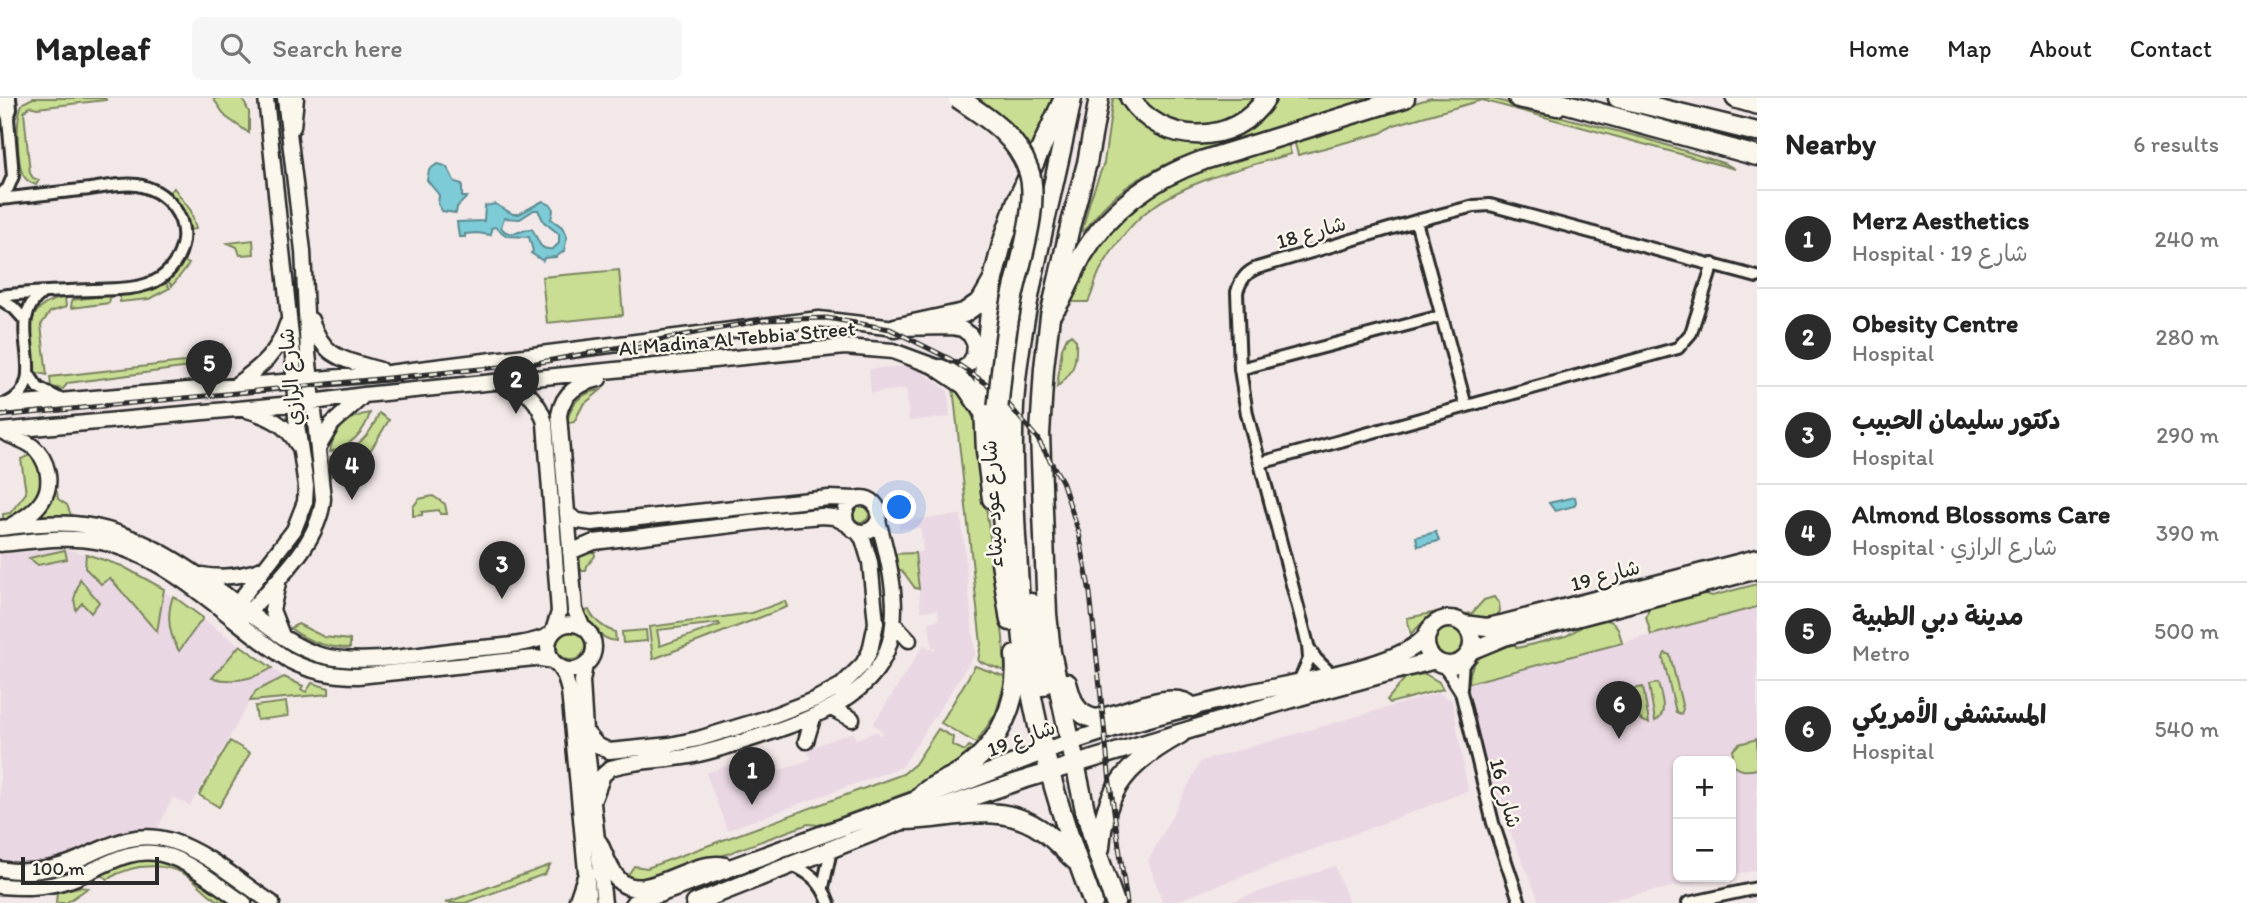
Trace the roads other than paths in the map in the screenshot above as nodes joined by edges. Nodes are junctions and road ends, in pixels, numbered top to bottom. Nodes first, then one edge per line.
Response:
1 (1, 98) edge
2 (10, 98) edge
3 (266, 98) edge
4 (285, 98) edge
5 (296, 98) edge
6 (958, 98) edge
7 (1064, 98) edge
8 (1072, 98) edge
9 (1098, 98) edge
10 (1130, 98) edge
11 (1266, 98) edge
12 (1405, 98) edge
13 (1518, 98) edge
14 (1546, 98) edge
15 (1618, 98) edge
16 (1736, 98) edge
17 (1757, 104) edge
18 (1592, 110) junction
19 (8, 118) junction
20 (1757, 132) edge
21 (289, 138) junction
22 (1757, 156) edge
23 (13, 176) junction
24 (35, 195) junction
25 (0, 197) edge
26 (1416, 221) junction
27 (1713, 264) junction
28 (1757, 277) edge
29 (993, 279) junction
30 (44, 292) junction
31 (0, 297) edge
32 (306, 299) junction
33 (1051, 314) junction
34 (1441, 316) junction
35 (23, 318) junction
36 (289, 319) junction
37 (895, 328) junction
38 (640, 367) junction
39 (941, 369) junction
40 (1240, 369) junction
41 (28, 373) junction
42 (388, 373) junction
43 (311, 380) junction
44 (294, 382) junction
45 (487, 383) junction
46 (234, 386) junction
47 (364, 395) junction
48 (63, 400) junction
49 (313, 402) junction
50 (295, 404) junction
51 (1, 406) edge
52 (1466, 406) junction
53 (239, 408) junction
54 (990, 409) junction
55 (1, 431) edge
56 (318, 448) junction
57 (301, 450) junction
58 (1260, 463) junction
59 (856, 499) junction
60 (566, 513) junction
61 (685, 514) junction
62 (878, 521) junction
63 (3, 527) edge
64 (852, 527) junction
65 (106, 530) junction
66 (647, 535) junction
67 (75, 539) junction
68 (0, 544) edge
69 (570, 552) junction
70 (1757, 558) edge
71 (266, 568) junction
72 (1757, 570) edge
73 (199, 575) junction
74 (281, 575) junction
75 (1004, 576) joint
76 (243, 608) junction
77 (233, 620) junction
78 (894, 624) junction
79 (1464, 624) junction
80 (582, 626) junction
81 (552, 633) junction
82 (1428, 634) junction
83 (284, 637) junction
84 (909, 640) dead end
85 (1308, 645) junction
86 (1051, 652) junction
87 (1467, 656) junction
88 (1439, 662) junction
89 (556, 664) junction
90 (585, 665) junction
91 (1332, 675) junction
92 (1299, 681) junction
93 (1461, 692) junction
94 (1192, 707) junction
95 (833, 709) junction
96 (813, 718) junction
97 (764, 719) junction
98 (852, 719) dead end
99 (585, 731) junction
100 (1180, 734) junction
101 (806, 741) dead end
102 (1057, 746) junction
103 (715, 750) junction
104 (1073, 764) junction
105 (1050, 771) junction
106 (919, 798) junction
107 (594, 799) junction
108 (905, 820) junction
109 (599, 844) junction
110 (831, 850) junction
111 (1099, 858) junction
112 (1078, 863) junction
113 (792, 865) junction
114 (731, 867) junction
115 (0, 869) edge
116 (587, 874) junction
117 (0, 886) edge
118 (823, 887) junction
119 (1757, 888) edge
120 (244, 903) edge
121 (272, 903) edge
122 (577, 903) edge
123 (589, 903) edge
124 (604, 903) edge
125 (634, 903) edge
126 (695, 903) edge
127 (829, 903) edge
128 (1093, 903) edge
129 (1115, 903) edge
130 (1520, 903) edge
131 (1688, 903) edge

1 - 19 street
2 - 19 street
3 - 36 street, شارع الرازي
4 - 21 street, شارع الرازي
5 - 21 street
6 - 54 highway, bridge
7 - 29 main road
8 - 102 main road, شارع عود ميثاء
9 - 33 main road, شارع عود ميثاء
10 - 11 main road
12 - 33 main road
13 - 18 main road
14 - 18 main road
15 - 20 main road
16 - 17 highway
18 - 22 main road
19 - 23 street
21 - 32 street, شارع الرازي
23 - 24 street
23 - 25 street
24 - 25 street
24 - 30 street
26 - 27 street, شارع 18
26 - 34 street
26 - 40 street, شارع 18
27 - 28 street, شارع 18
27 - 52 street
29 - 37 main road
29 - 54 main road
30 - 31 street
30 - 35 street
31 - 35 street
32 - 42 street
32 - 43 street, شارع الرازي
33 - 86 main road, شارع عود ميثاء
34 - 40 street
34 - 52 street
35 - 41 street
36 - 44 street, شارع الرازي
36 - 46 street
37 - 39 street, Al Madina Al Tebbia Street
37 - 42 street, Al Madina Al Tebbia Street
38 - 39 street, Al Madina Al Tebbia Street
38 - 45 street, Al Madina Al Tebbia Street
38 - 60 street
39 - 54 main road
40 - 58 street, شارع 18
41 - 48 street
41 - 51 street
42 - 43 street, Al Madina Al Tebbia Street
43 - 44 street, Al Madina Al Tebbia Street
43 - 49 street, شارع الرازي
44 - 46 street, Al Madina Al Tebbia Street
44 - 50 street, شارع الرازي
45 - 47 street, Al Madina Al Tebbia Street
45 - 81 street
46 - 48 street, Al Madina Al Tebbia Street
47 - 49 street, Al Madina Al Tebbia Street
47 - 56 street
48 - 51 street, Al Madina Al Tebbia Street
49 - 50 street, Al Madina Al Tebbia Street
49 - 56 street, شارع الرازي
50 - 53 street, Al Madina Al Tebbia Street
50 - 57 street, شارع الرازي
52 - 58 street
53 - 55 street, Al Madina Al Tebbia Street
53 - 57 street
54 - 75 highway
55 - 63 street
56 - 74 street, شارع الرازي
57 - 71 street, شارع الرازي
58 - 85 street, شارع 18
59 - 61 street
59 - 62 street
59 - 64 street
60 - 61 street
60 - 69 street
61 - 66 street
62 - 64 street
62 - 78 street
63 - 65 street
64 - 66 street
64 - 97 street
65 - 67 street
65 - 73 street
66 - 69 street
67 - 68 street
67 - 77 street
69 - 80 street
70 - 79 main road, شارع 19
71 - 73 street
71 - 76 street, شارع الرازي
72 - 87 main road, شارع 19
73 - 76 street
74 - 76 street, شارع الرازي
74 - 83 street
75 - 106 main road
76 - 77 street, شارع الرازي
76 - 83 street
77 - 89 street
78 - 84 street
78 - 95 street
79 - 82 main road
79 - 87 main road
80 - 81 street
80 - 90 street
81 - 83 street
81 - 89 street
82 - 88 main road
82 - 91 main road, شارع 19
85 - 91 street, شارع 18
85 - 92 street, شارع 18
86 - 94 main road
86 - 102 main road, شارع عود ميثاء
87 - 88 main road
87 - 93 street, شارع 16
88 - 93 street, شارع 16
88 - 100 main road, شارع 19
89 - 90 street
89 - 116 street
90 - 99 street
91 - 92 main road, شارع 19
92 - 94 main road, شارع 19
93 - 130 street, شارع 16
94 - 102 main road, شارع 19
95 - 96 street
95 - 98 street
96 - 101 street
96 - 103 street
97 - 99 street
97 - 103 street
99 - 107 street
100 - 104 main road, شارع 19
100 - 111 main road
102 - 104 main road, شارع عود ميثاء
102 - 105 main road, شارع عود ميثاء
102 - 106 main road, شارع 19
103 - 107 street
104 - 105 main road, شارع 19
104 - 111 main road, شارع عود ميثاء
105 - 108 main road, شارع 19
105 - 112 main road, شارع عود ميثاء
106 - 114 main road, شارع 19
107 - 109 street
108 - 110 main road, شارع 19
108 - 112 main road
109 - 114 main road
109 - 124 street
110 - 113 main road, شارع 19
110 - 118 street
111 - 129 main road, شارع عود ميثاء
112 - 128 main road, شارع عود ميثاء
113 - 118 street
113 - 126 main road, شارع 19
114 - 125 main road, شارع 19
115 - 121 street
116 - 122 main road
116 - 123 street
117 - 120 street
118 - 127 street
119 - 131 street

